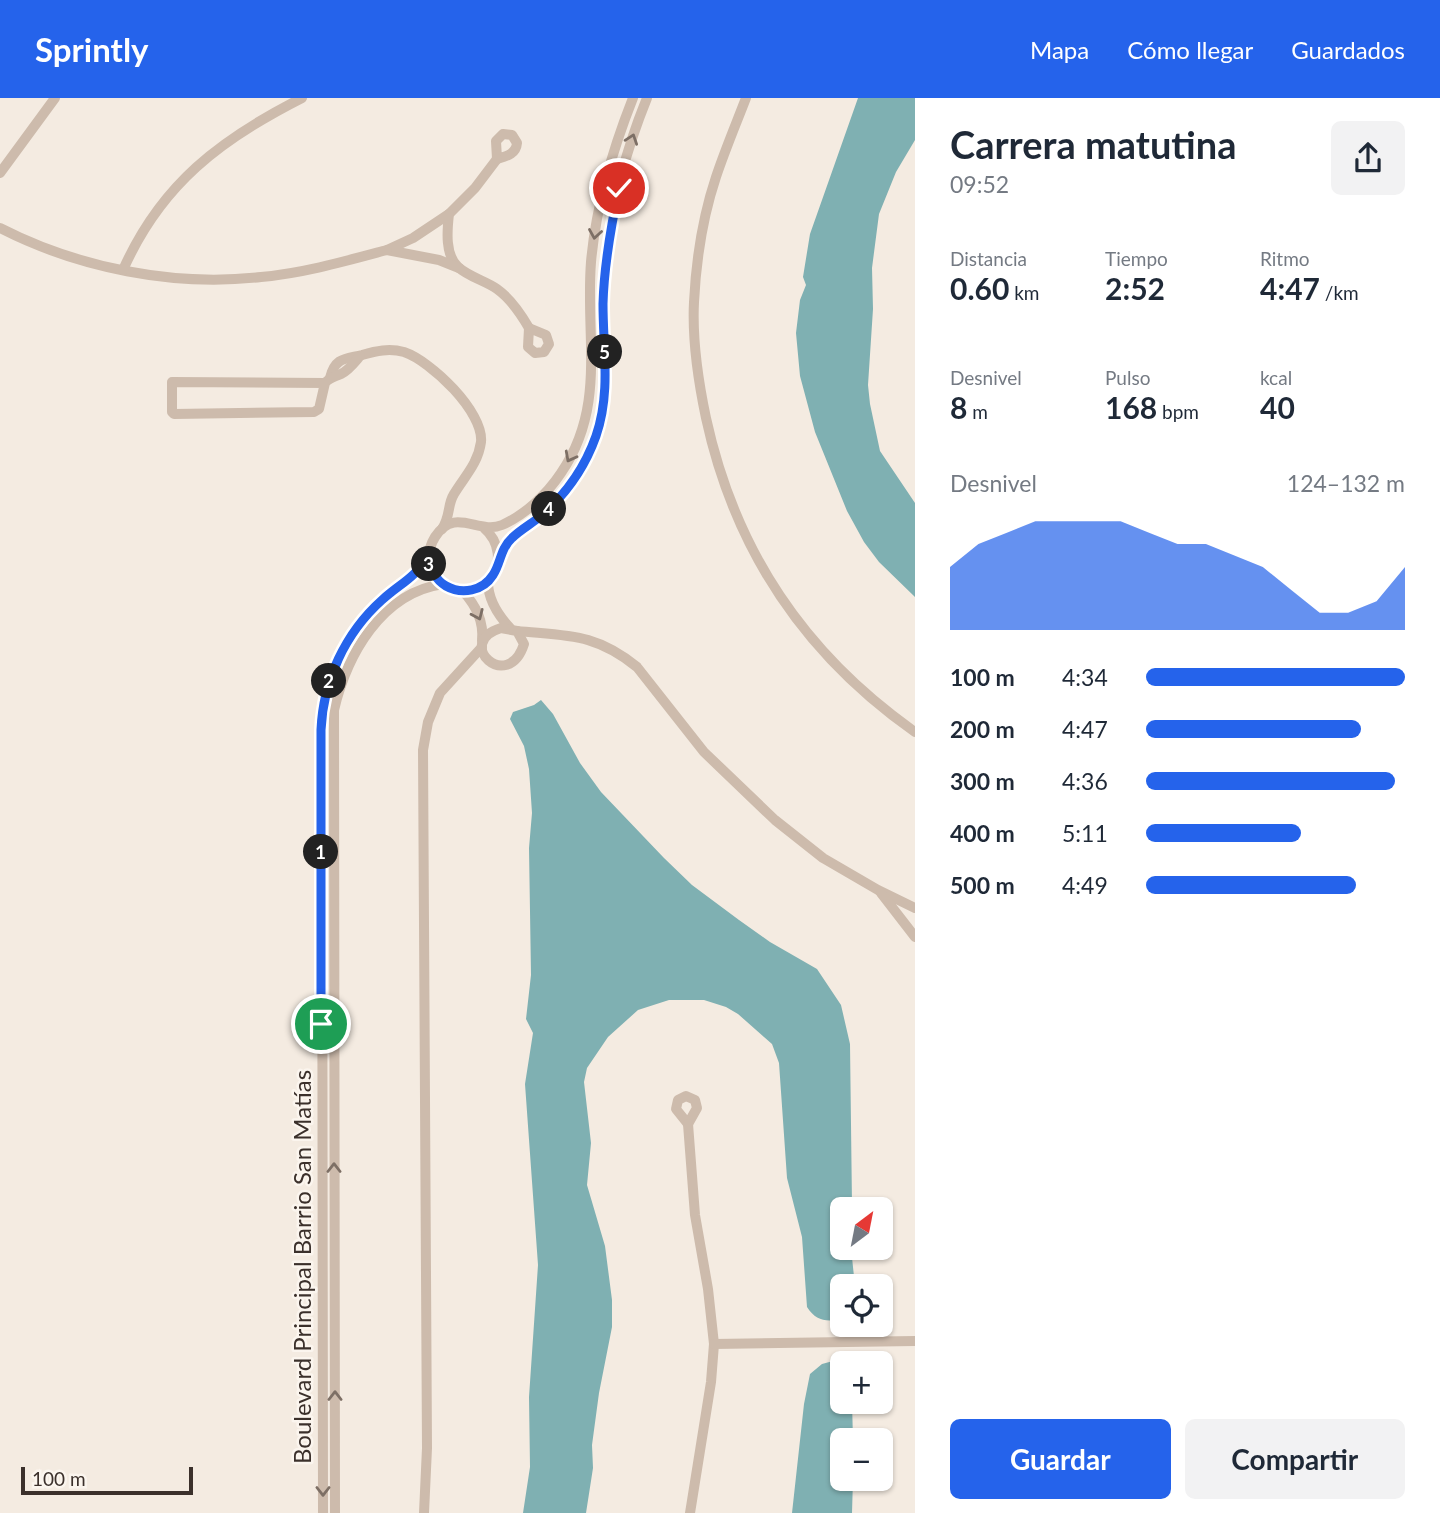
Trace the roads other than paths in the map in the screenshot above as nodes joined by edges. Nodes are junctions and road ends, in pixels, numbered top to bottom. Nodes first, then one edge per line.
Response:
1 (54, 98) edge
2 (302, 98) edge
3 (632, 98) edge
4 (647, 98) edge
5 (747, 98) edge
6 (497, 159) dead end
7 (0, 173) edge
8 (449, 214) junction
9 (0, 228) edge
10 (387, 250) junction
11 (458, 268) junction
12 (123, 270) junction
13 (529, 328) dead end
14 (327, 380) junction
15 (451, 510) junction
16 (465, 522) junction
17 (483, 527) junction
18 (442, 529) junction
19 (429, 555) junction
20 (499, 558) junction
21 (488, 582) junction
22 (443, 584) junction
23 (463, 591) junction
24 (513, 630) junction
25 (543, 632) junction
26 (482, 644) junction
27 (521, 653) junction
28 (468, 663) junction
29 (493, 664) junction
30 (915, 732) edge
31 (878, 890) junction
32 (915, 908) edge
33 (915, 937) edge
34 (688, 1124) dead end
35 (915, 1341) edge
36 (714, 1343) junction
37 (323, 1513) edge
38 (335, 1513) edge
39 (424, 1513) edge
40 (690, 1513) edge

1 - 7 street
2 - 12 street
3 -> 17 street
20 -> 4 street
5 - 30 street
6 - 8 street
8 - 10 street
8 - 11 street
9 - 12 street
10 - 11 street
10 - 12 street
11 - 13 street
14 - 14 street
14 - 15 street
15 - 16 street
15 - 18 street
16 - 17 street
16 - 18 street
17 - 20 street
18 - 19 street
19 - 22 street
19 -> 37 street, Boulevard Principal Barrio San Matías
20 - 21 street
21 - 23 street
21 - 24 street
22 - 23 street
38 -> 22 street, Boulevard Principal Barrio San Matías
23 -> 26 street
24 - 25 street
24 - 26 street
24 - 27 street
25 - 27 street
25 - 31 street
26 - 28 street
26 - 29 street
27 - 29 street
28 - 29 street
28 - 39 street
31 - 32 street
31 - 33 street
34 - 36 street
35 - 36 street
36 - 40 street

